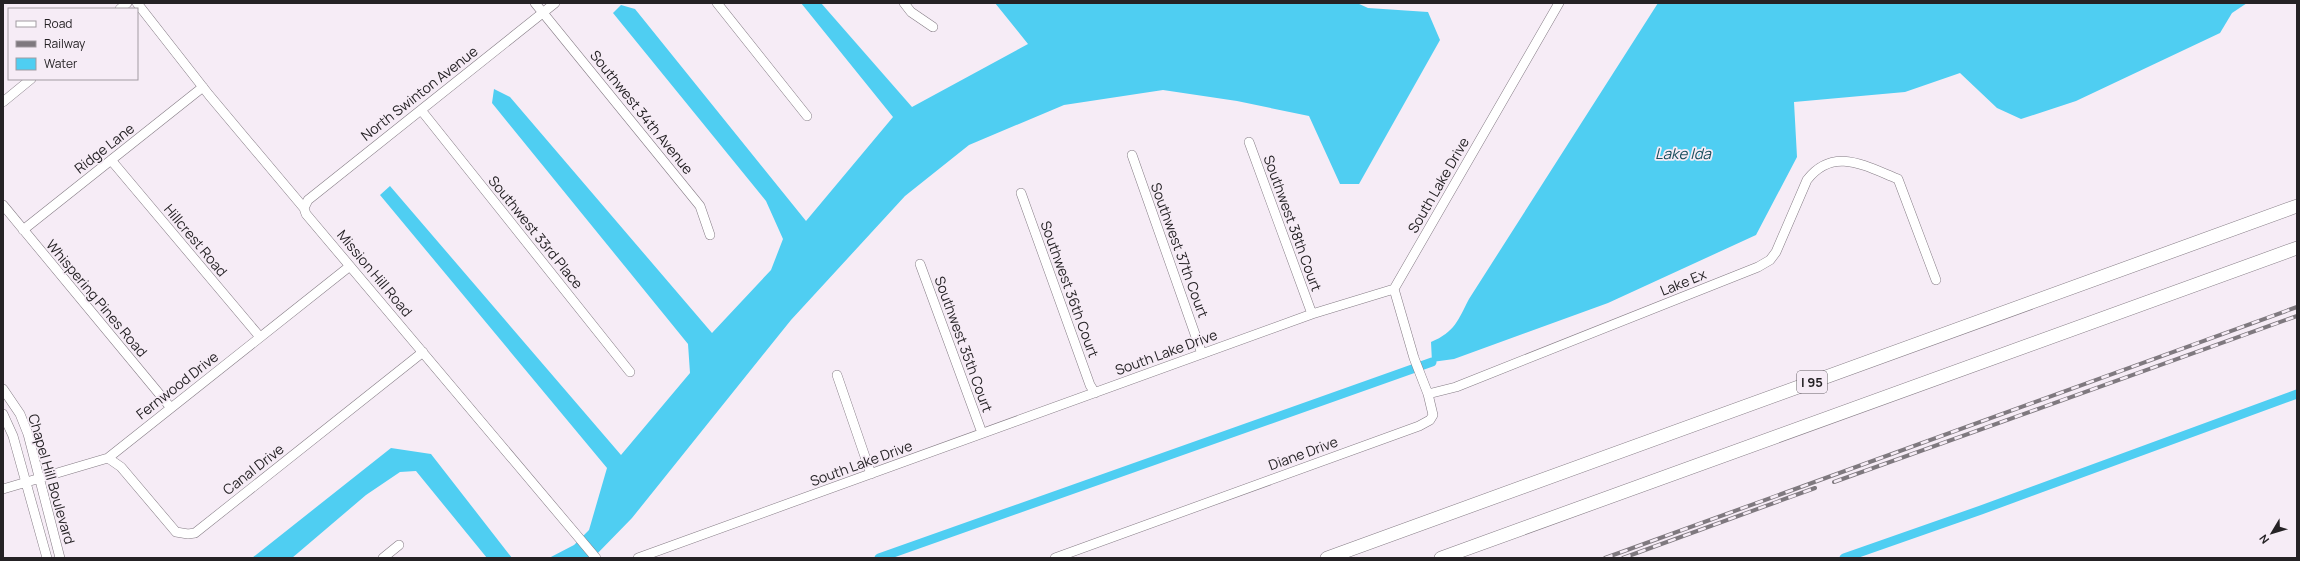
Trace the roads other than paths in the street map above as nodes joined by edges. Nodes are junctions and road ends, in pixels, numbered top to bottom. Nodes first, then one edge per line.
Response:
1 (137, 3) edge
2 (535, 3) edge
3 (555, 3) edge
4 (717, 3) edge
5 (904, 3) edge
6 (1559, 3) edge
7 (543, 13) junction
8 (933, 27) dead end
9 (30, 80) edge
10 (203, 87) junction
11 (3, 102) edge
12 (421, 110) junction
13 (806, 116) dead end
14 (1248, 142) dead end
15 (1132, 155) dead end
16 (111, 160) junction
17 (1021, 193) dead end
18 (3, 205) edge
19 (2297, 206) edge
20 (304, 208) junction
21 (23, 230) junction
22 (710, 235) dead end
23 (2297, 248) edge
24 (920, 264) dead end
25 (350, 266) junction
26 (1936, 280) dead end
27 (1394, 289) junction
28 (1312, 314) junction
29 (260, 337) junction
30 (423, 352) junction
31 (1202, 354) junction
32 (630, 372) dead end
33 (837, 374) dead end
34 (3, 389) edge
35 (1095, 393) junction
36 (1428, 394) junction
37 (171, 408) junction
38 (3, 414) edge
39 (982, 433) junction
40 (108, 458) junction
41 (871, 474) junction
42 (40, 479) junction
43 (27, 483) junction
44 (3, 489) edge
45 (399, 545) dead end
46 (47, 558) edge
47 (60, 558) edge
48 (383, 558) edge
49 (596, 558) edge
50 (638, 558) edge
51 (1056, 558) edge
52 (1327, 558) edge
53 (1441, 558) edge

1 - 10 street, Mission Hill Road
2 - 7 street, Southwest 34th Avenue
3 - 7 street, North Swinton Avenue
4 - 13 street
5 - 8 street
6 - 27 street, South Lake Drive
7 - 12 street, North Swinton Avenue
7 - 22 street, Southwest 34th Avenue
9 - 11 street
10 - 16 street, Ridge Lane
10 - 20 street, Mission Hill Road
12 - 20 street, North Swinton Avenue
12 - 32 street, Southwest 33rd Place
14 - 28 street, Southwest 38th Court
15 - 31 street, Southwest 37th Court
16 - 21 street, Ridge Lane
16 - 29 street, Hillcrest Road
17 - 35 street, Southwest 36th Court
18 - 21 street, Whispering Pines Road
19 - 52 highway, I 95
20 - 25 street, Mission Hill Road
21 - 37 street, Whispering Pines Road
23 - 53 highway
24 - 39 street, Southwest 35th Court
25 - 29 street, Fernwood Drive
25 - 30 street, Mission Hill Road
26 - 36 street, Lake Ex
27 - 28 street, South Lake Drive
27 - 36 street, Diane Drive
28 - 31 street, South Lake Drive
29 - 37 street, Fernwood Drive
30 - 40 street, Canal Drive
30 - 49 street, Mission Hill Road
31 - 35 street, South Lake Drive
33 - 41 street
34 - 42 street, Chapel Hill Boulevard
35 - 39 street, South Lake Drive
36 - 51 street, Diane Drive
37 - 40 street, Fernwood Drive
38 - 43 street, Chapel Hill Boulevard
39 - 41 street, South Lake Drive
40 - 42 street, Fernwood Drive
41 - 50 street, South Lake Drive
42 - 43 street, Fernwood Drive
42 - 47 street, Chapel Hill Boulevard
43 - 44 street, Fernwood Drive
43 - 46 street, Chapel Hill Boulevard
45 - 48 street

